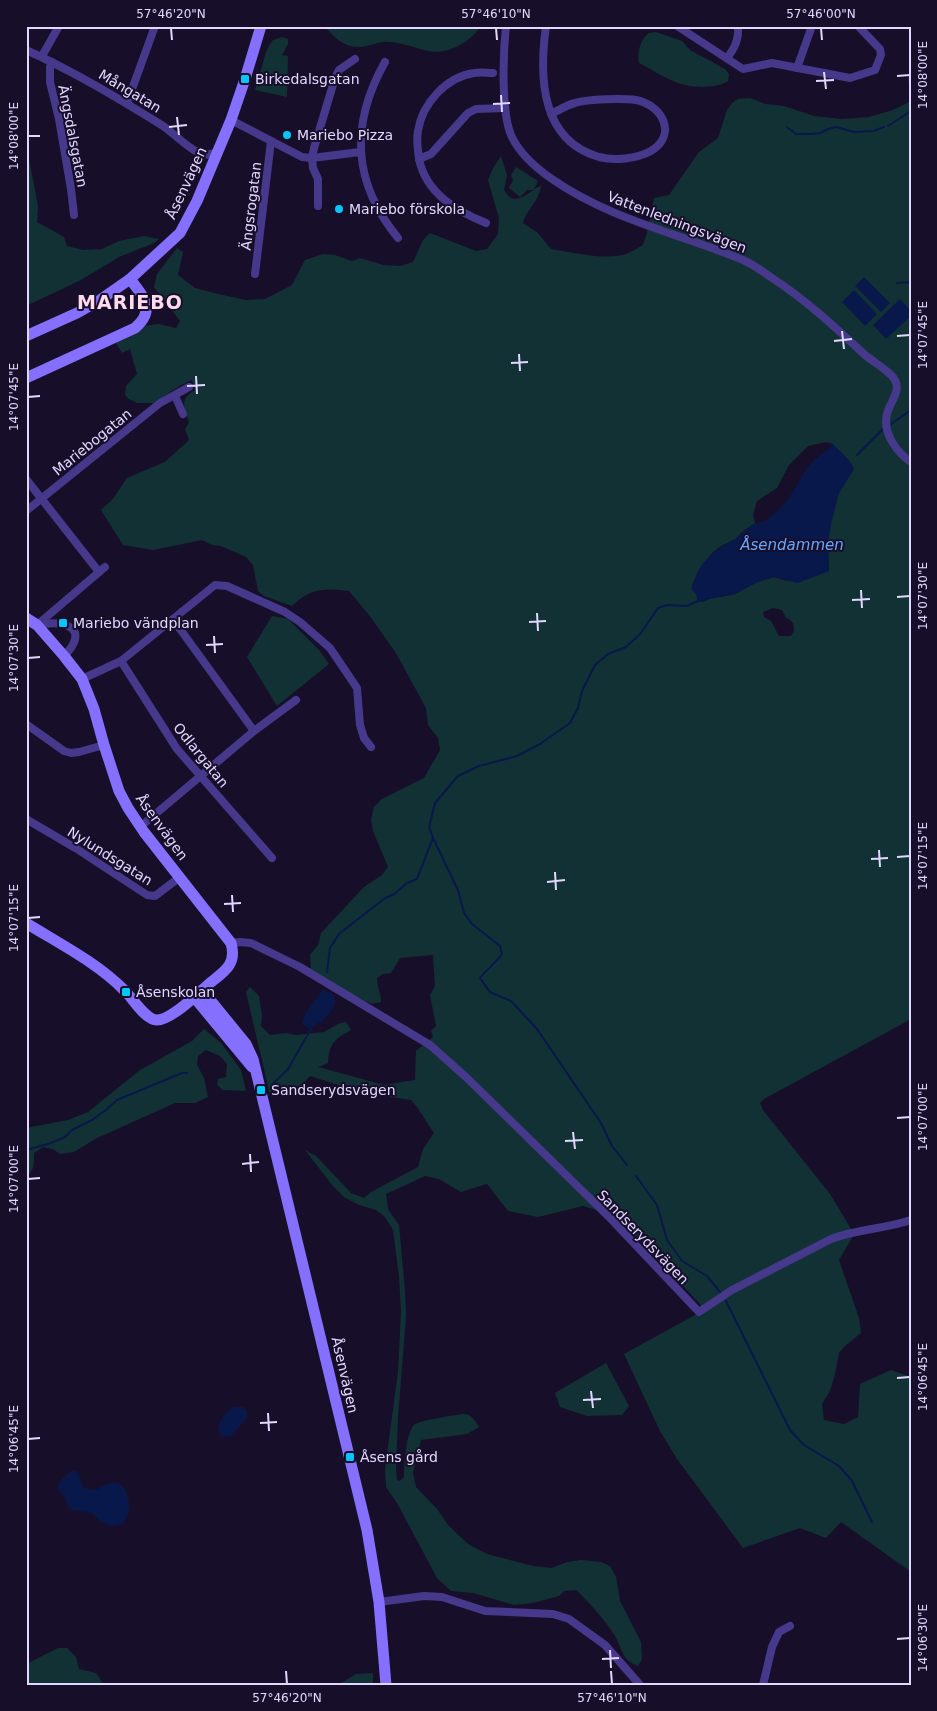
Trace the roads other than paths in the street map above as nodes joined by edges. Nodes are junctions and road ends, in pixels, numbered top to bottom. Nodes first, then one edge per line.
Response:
1 (59, 26) edge
2 (155, 26) edge
3 (506, 26) edge
4 (546, 26) edge
5 (677, 26) edge
6 (738, 26) edge
7 (812, 26) edge
8 (858, 26) edge
9 (261, 27) edge
10 (26, 50) edge
11 (42, 56) junction
12 (727, 58) junction
13 (355, 59) dead end
14 (52, 62) junction
15 (385, 62) dead end
16 (797, 68) junction
17 (493, 73) dead end
18 (127, 103) junction
19 (505, 108) junction
20 (551, 114) junction
21 (231, 120) junction
22 (271, 141) junction
23 (218, 151) junction
24 (360, 152) junction
25 (312, 158) junction
26 (419, 158) junction
27 (318, 206) dead end
28 (74, 215) dead end
29 (486, 223) dead end
30 (398, 238) dead end
31 (255, 274) dead end
32 (130, 279) junction
33 (26, 336) edge
34 (26, 378) edge
35 (189, 387) dead end
36 (175, 396) junction
37 (184, 414) dead end
38 (911, 462) edge
39 (26, 479) edge
40 (42, 499) junction
41 (26, 511) edge
42 (26, 618) edge
43 (172, 620) junction
44 (37, 625) junction
45 (64, 656) junction
46 (121, 661) junction
47 (82, 680) junction
48 (296, 700) dead end
49 (26, 724) edge
50 (254, 731) junction
51 (104, 745) junction
52 (371, 747) dead end
53 (201, 776) junction
54 (26, 819) edge
55 (140, 826) junction
56 (272, 858) dead end
57 (180, 877) junction
58 (26, 923) edge
59 (231, 944) junction
60 (198, 993) junction
61 (911, 1220) edge
62 (378, 1602) junction
63 (790, 1626) dead end
64 (386, 1685) edge
65 (640, 1685) edge
66 (763, 1685) edge

1 - 11 street
2 - 18 street
3 - 19 street, Vattenledningsvägen
4 - 20 street
5 - 12 street
6 - 12 street
7 - 16 street
8 - 16 street
9 - 21 street, Åsenvägen
10 - 11 street, Mångatan
11 - 14 street, Mångatan
12 - 16 street
13 - 25 street
14 - 18 street, Mångatan
14 - 28 street, Ängsdalsgatan
15 - 24 street
17 - 26 street
18 - 23 street, Mångatan
19 - 26 street
19 - 38 street, Vattenledningsvägen
20 - 20 street
21 - 22 street
21 - 23 street, Åsenvägen
22 - 25 street
22 - 31 street, Ängsrogatan
23 - 32 street, Åsenvägen
24 - 25 street
24 - 30 street
25 - 27 street
26 - 29 street
32 - 33 street, Åsenvägen
32 - 34 street
35 - 36 street, Mariebogatan
36 - 37 street
36 - 40 street, Mariebogatan
39 - 40 street
40 - 41 street, Mariebogatan
40 - 44 street
42 - 44 street, Åsenvägen
43 - 46 street
43 - 50 street
43 - 52 street
44 - 45 street, Åsenvägen
44 - 45 street
45 - 47 street, Åsenvägen
46 - 47 street
46 - 53 street, Odlargatan
47 - 51 street, Åsenvägen
48 - 50 street
49 - 51 street
50 - 53 street
51 - 55 street, Åsenvägen
53 - 55 street
53 - 56 street, Odlargatan
54 - 57 street, Nylundsgatan
55 - 57 street, Åsenvägen
57 - 59 street, Åsenvägen
58 - 60 street
59 - 60 street
59 - 61 street, Sandserydsvägen
60 - 62 street, Åsenvägen
62 - 64 street, Åsenvägen
62 - 65 street
63 - 66 street

